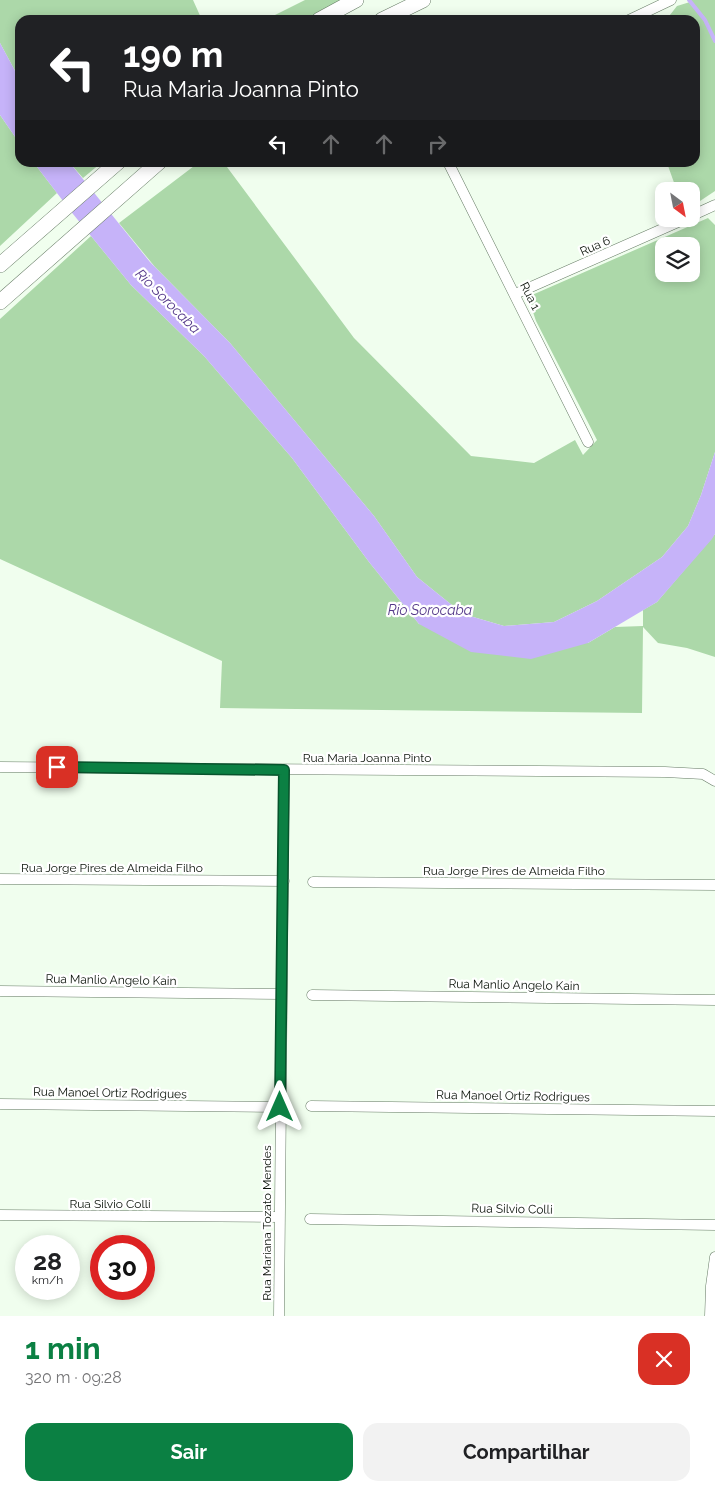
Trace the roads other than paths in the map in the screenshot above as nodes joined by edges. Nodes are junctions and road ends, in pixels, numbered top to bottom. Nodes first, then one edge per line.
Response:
1 (356, 0) edge
2 (423, 0) edge
3 (672, 0) edge
4 (328, 15) edge
5 (392, 15) edge
6 (639, 15) edge
7 (112, 167) edge
8 (153, 167) edge
9 (451, 167) edge
10 (715, 205) edge
11 (700, 212) edge
12 (665, 228) edge
13 (3, 263) edge
14 (515, 294) junction
15 (0, 302) edge
16 (588, 442) dead end
17 (0, 767) edge
18 (284, 770) junction
19 (715, 781) edge
20 (0, 879) edge
21 (284, 881) junction
22 (314, 882) dead end
23 (715, 885) edge
24 (0, 991) edge
25 (281, 994) junction
26 (312, 995) dead end
27 (715, 1000) edge
28 (0, 1104) edge
29 (311, 1106) dead end
30 (280, 1107) junction
31 (715, 1111) edge
32 (0, 1215) edge
33 (279, 1218) junction
34 (310, 1218) dead end
35 (715, 1225) edge
36 (715, 1257) edge
37 (279, 1316) edge
38 (710, 1316) edge

1 - 4 main road
2 - 5 main road
3 - 6 street
7 - 13 main road
8 - 15 main road
9 - 14 street, Rua 1
10 - 11 street
12 - 14 street, Rua 6
14 - 16 street, Rua 1
17 - 18 street, Rua Maria Joanna Pinto
18 - 19 street, Rua Maria Joanna Pinto
18 - 21 street, Rua Mariana Tozato Mendes
20 - 21 street, Rua Jorge Pires de Almeida Filho
21 - 25 street, Rua Mariana Tozato Mendes
22 - 23 street, Rua Jorge Pires de Almeida Filho
24 - 25 street, Rua Manlio Angelo Kain
25 - 30 street, Rua Mariana Tozato Mendes
26 - 27 street, Rua Manlio Angelo Kain
28 - 30 street, Rua Manoel Ortiz Rodrigues
29 - 31 street, Rua Manoel Ortiz Rodrigues
30 - 33 street, Rua Mariana Tozato Mendes
32 - 33 street, Rua Silvio Colli
33 - 37 street, Rua Mariana Tozato Mendes
34 - 35 street, Rua Silvio Colli
36 - 38 street

